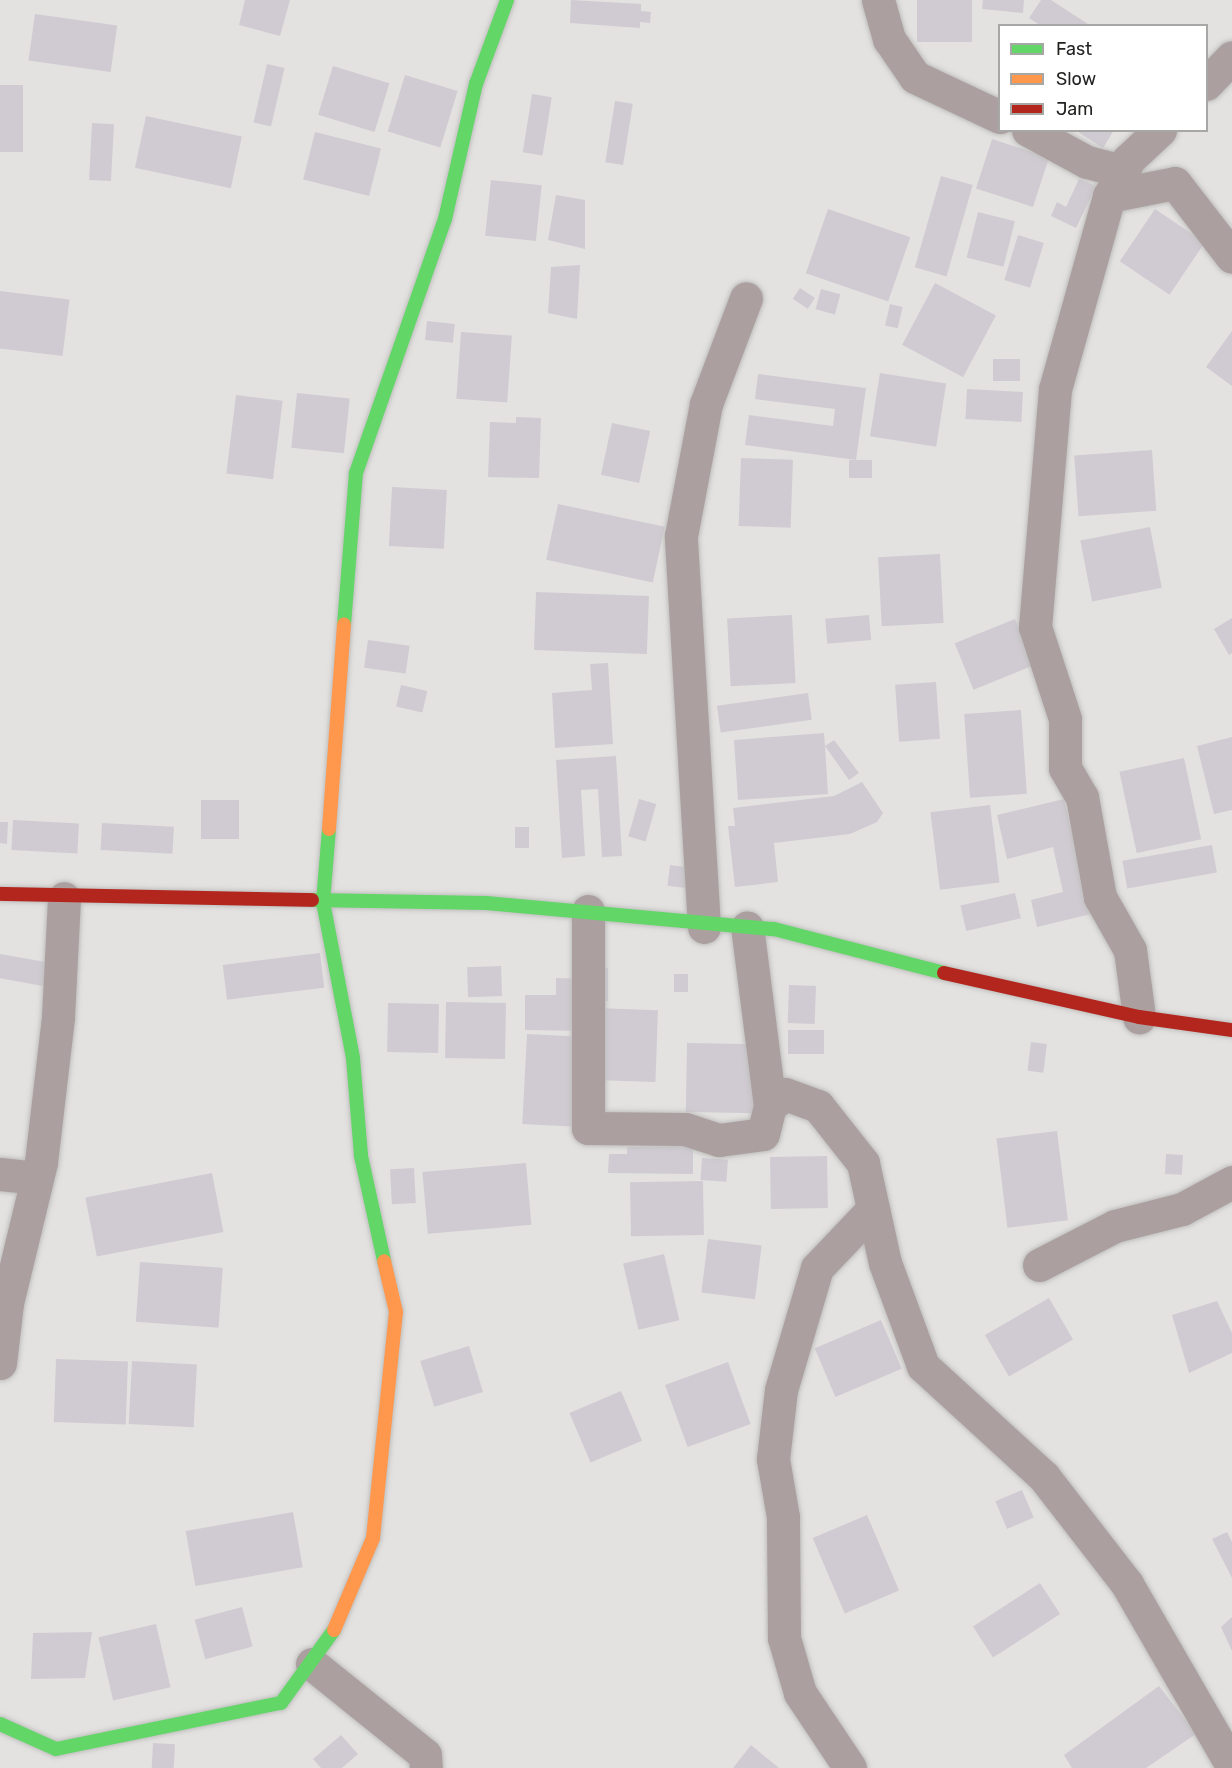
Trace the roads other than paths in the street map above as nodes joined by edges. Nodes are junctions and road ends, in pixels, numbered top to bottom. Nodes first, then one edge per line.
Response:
1 (507, 0) edge
2 (878, 0) edge
3 (1232, 57) edge
4 (1208, 82) edge
5 (998, 117) edge
6 (1032, 132) edge
7 (1158, 132) edge
8 (1117, 184) junction
9 (1232, 257) edge
10 (746, 298) dead end
11 (0, 894) edge
12 (64, 898) junction
13 (323, 902) junction
14 (588, 911) junction
15 (704, 927) junction
16 (747, 927) junction
17 (1139, 1017) junction
18 (1232, 1030) edge
19 (770, 1106) junction
20 (0, 1174) edge
21 (37, 1178) junction
22 (1232, 1182) edge
23 (873, 1209) junction
24 (1039, 1265) dead end
25 (0, 1363) edge
26 (312, 1664) junction
27 (0, 1724) edge
28 (1232, 1766) edge
29 (426, 1768) edge
30 (850, 1768) edge

1 - 13 street
2 - 5 street
3 - 4 street
6 - 8 street
7 - 8 street
8 - 9 street
8 - 17 street
10 - 15 street
11 - 12 street
12 - 13 street
12 - 21 street
13 - 14 street
13 - 26 street
14 - 15 street
14 - 19 street
15 - 16 street
16 - 17 street
16 - 19 street
17 - 18 street
19 - 23 street
20 - 21 street
21 - 25 street
22 - 24 street
23 - 28 street
23 - 30 street
26 - 27 street
26 - 29 street

